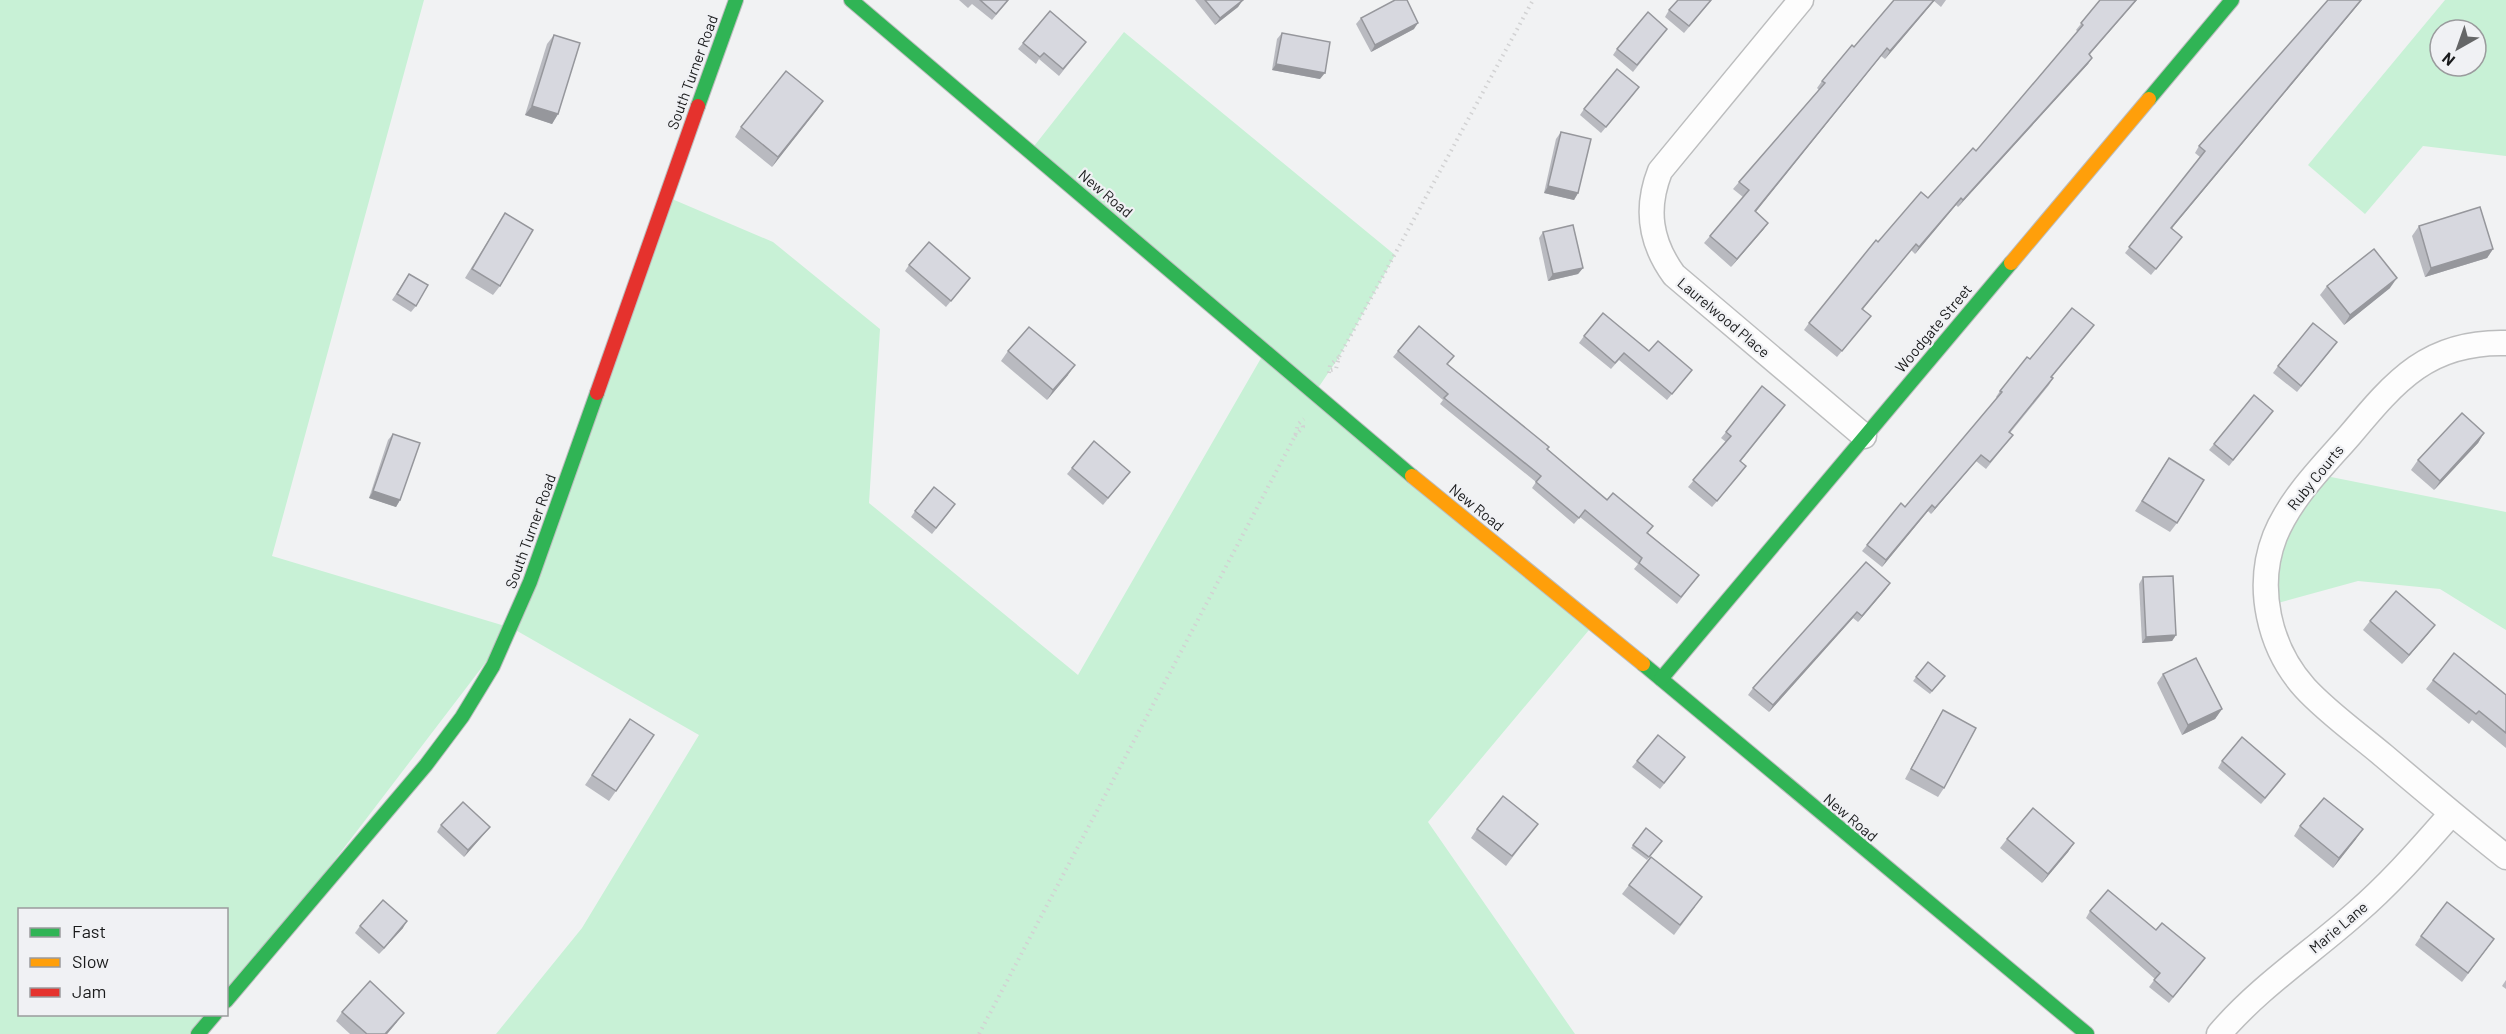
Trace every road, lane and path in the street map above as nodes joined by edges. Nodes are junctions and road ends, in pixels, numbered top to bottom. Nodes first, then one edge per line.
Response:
1 (736, 0) edge
2 (851, 0) edge
3 (1533, 0) edge
4 (1801, 0) edge
5 (2232, 0) edge
6 (2506, 343) edge
7 (1339, 357) dead end
8 (1295, 436) dead end
9 (1864, 436) junction
10 (1661, 679) junction
11 (2451, 814) junction
12 (2506, 857) edge
13 (228, 999) edge
14 (213, 1016) edge
15 (198, 1034) edge
16 (979, 1034) edge
17 (2086, 1034) edge
18 (2219, 1034) edge

1 - 13 street, South Turner Road
2 - 10 street, New Road
3 - 7 path
4 - 9 street, Laurelwood Place
5 - 9 street, Woodgate Street
6 - 11 street, Ruby Courts
8 - 16 path
9 - 10 street, Woodgate Street
10 - 17 street, New Road
11 - 12 street, Ruby Courts
11 - 18 street, Marie Lane
14 - 15 street

